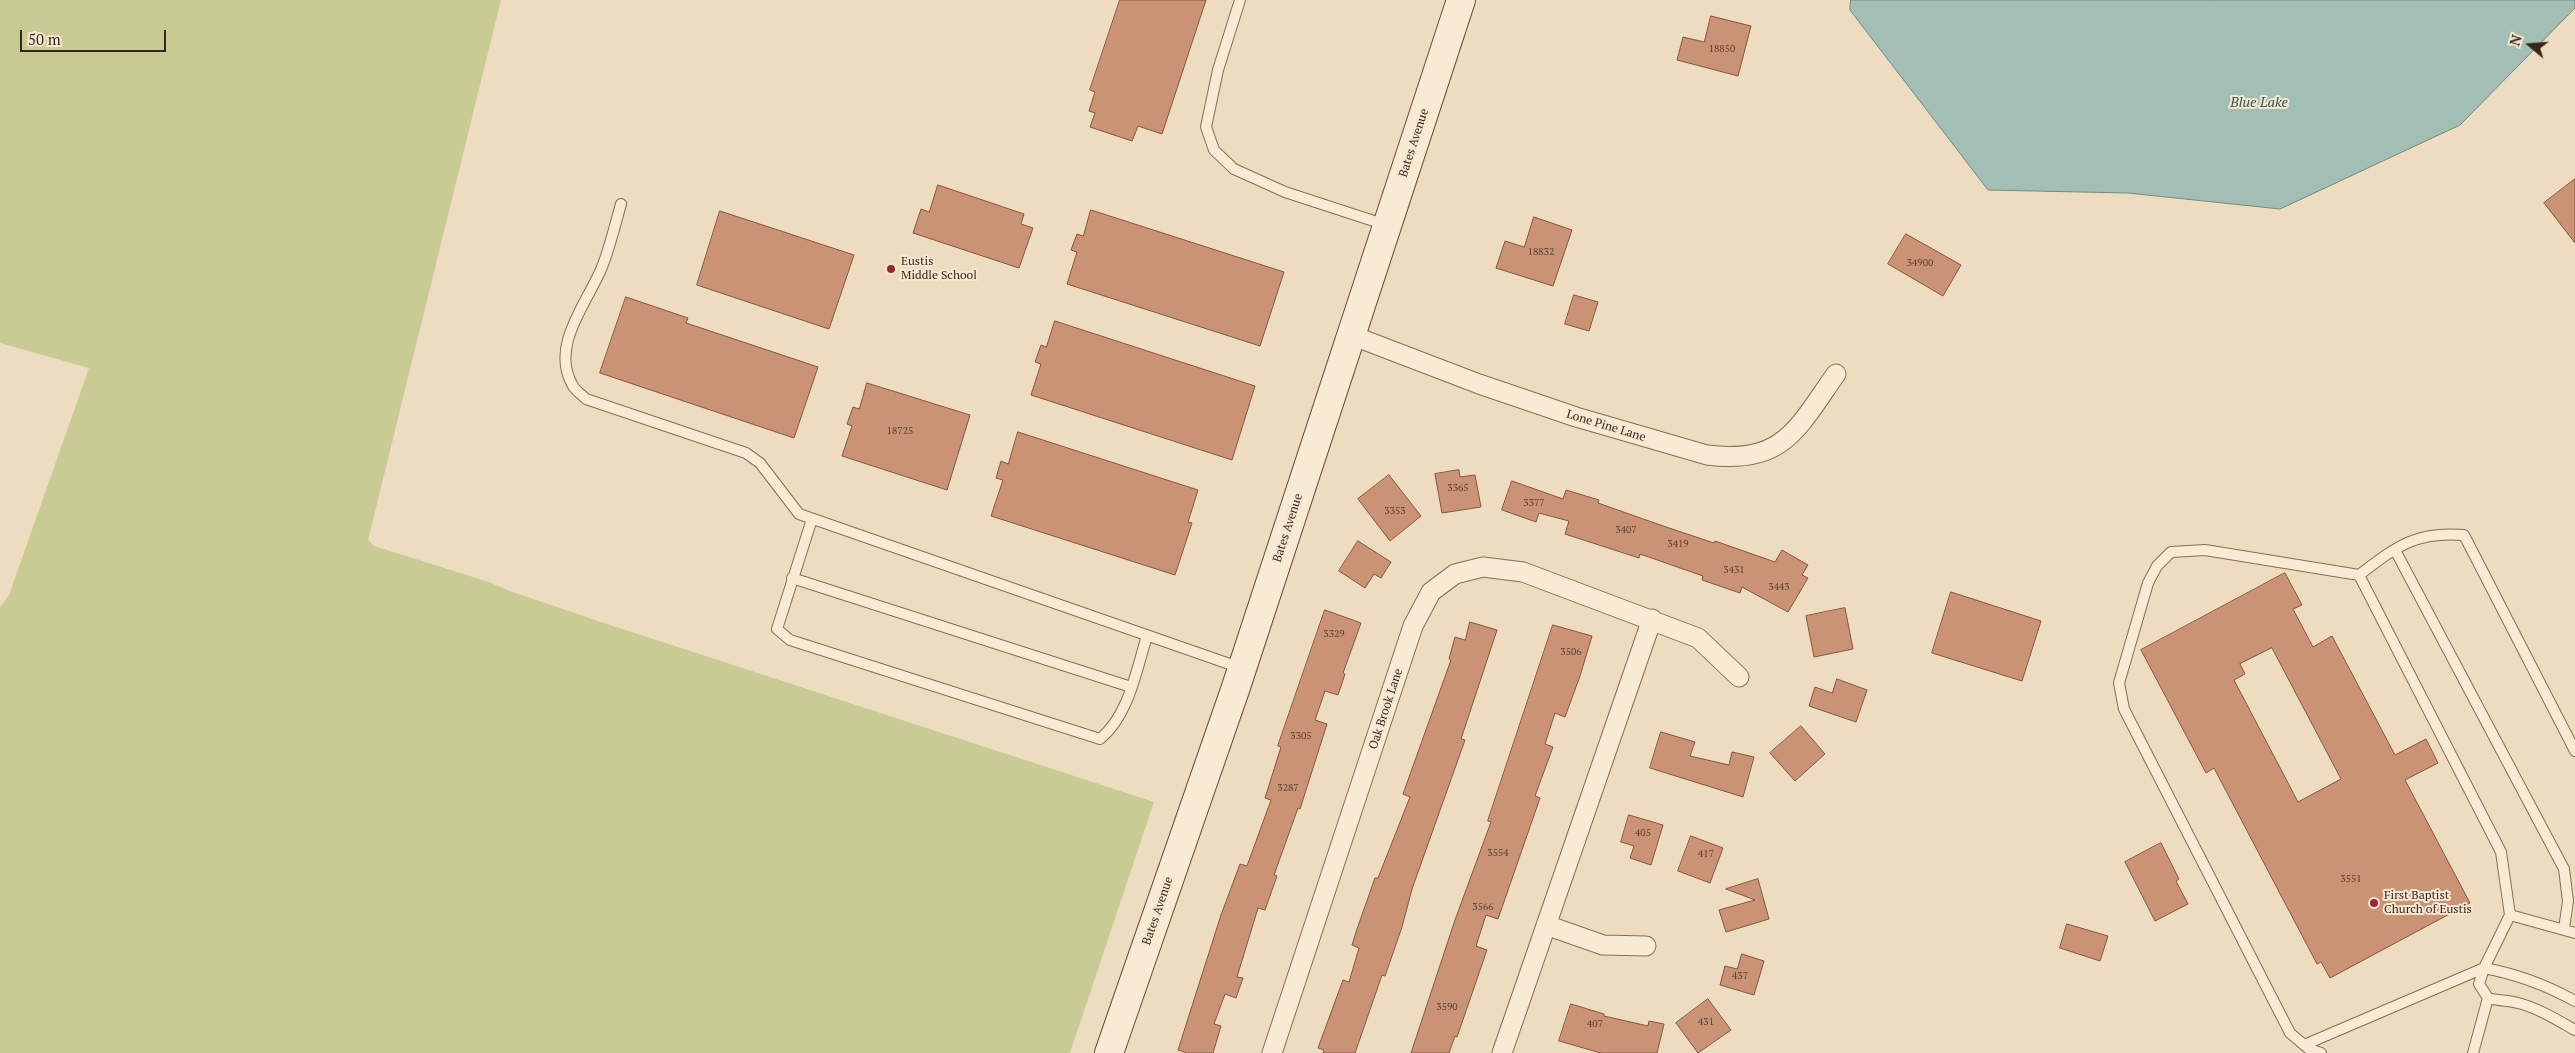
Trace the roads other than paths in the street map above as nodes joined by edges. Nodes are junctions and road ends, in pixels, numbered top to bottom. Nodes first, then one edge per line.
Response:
1 (1240, 0) edge
2 (1461, 0) edge
3 (621, 204) dead end
4 (1387, 225) junction
5 (1351, 335) junction
6 (1836, 374) dead end
7 (812, 519) junction
8 (2395, 550) junction
9 (2359, 575) junction
10 (792, 578) junction
11 (1652, 619) junction
12 (1147, 636) junction
13 (1242, 668) junction
14 (1740, 678) dead end
15 (1131, 687) junction
16 (2575, 751) edge
17 (2510, 915) junction
18 (1546, 925) junction
19 (2564, 929) junction
20 (2575, 933) edge
21 (1646, 946) dead end
22 (2484, 968) junction
23 (2488, 998) junction
24 (2575, 1001) edge
25 (2575, 1030) edge
26 (2304, 1045) junction
27 (1109, 1053) edge
28 (1272, 1053) edge
29 (1502, 1053) edge
30 (2321, 1053) edge
31 (2473, 1053) edge

1 - 4 lane
2 - 4 street, Bates Avenue
3 - 7 lane
4 - 5 street, Bates Avenue
5 - 6 street, Lone Pine Lane
5 - 13 street, Bates Avenue
7 - 10 lane
7 - 12 lane
8 - 9 lane
8 - 16 lane
8 - 19 lane
9 - 17 lane
9 - 26 lane
10 - 15 lane
10 - 15 lane
11 - 14 street, Oak Brook Lane
11 - 18 street
11 - 28 street, Oak Brook Lane
12 - 13 lane
12 - 15 lane
13 - 27 street, Bates Avenue
17 - 19 lane
17 - 22 lane
18 - 21 street
18 - 29 street
19 - 20 lane
22 - 23 lane
22 - 24 lane
22 - 26 lane
23 - 25 lane
23 - 31 lane
26 - 30 lane

